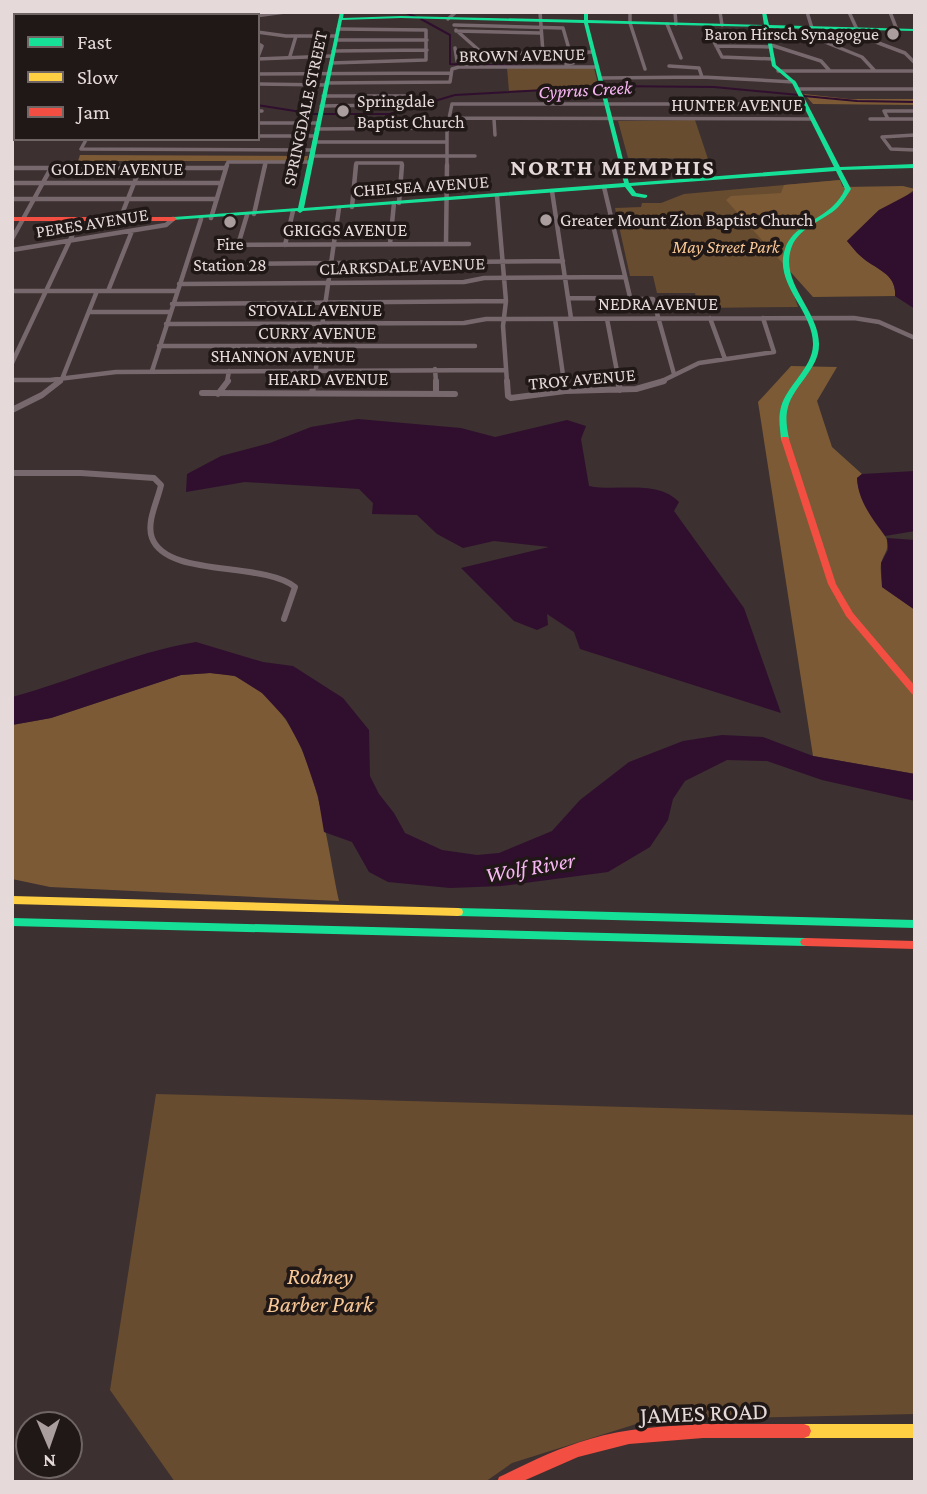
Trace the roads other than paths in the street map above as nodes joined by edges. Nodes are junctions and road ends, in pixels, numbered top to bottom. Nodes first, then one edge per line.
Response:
1 (285, 12) edge
2 (675, 12) edge
3 (720, 12) edge
4 (764, 12) edge
5 (807, 12) edge
6 (849, 12) edge
7 (890, 12) edge
8 (259, 15) edge
9 (586, 17) edge
10 (630, 18) edge
11 (453, 19) edge
12 (540, 20) edge
13 (671, 24) junction
14 (722, 25) junction
15 (338, 27) edge
16 (272, 28) dead end
17 (811, 28) junction
18 (855, 29) junction
19 (897, 30) junction
20 (915, 30) edge
21 (456, 31) junction
22 (259, 32) edge
23 (540, 33) junction
24 (296, 36) junction
25 (769, 39) junction
26 (428, 40) junction
27 (716, 46) junction
28 (427, 50) junction
29 (571, 52) junction
30 (593, 52) junction
31 (482, 53) junction
32 (526, 53) junction
33 (543, 53) junction
34 (549, 53) junction
35 (290, 56) junction
36 (681, 58) dead end
37 (259, 59) edge
38 (773, 59) junction
39 (484, 63) junction
40 (915, 63) edge
41 (552, 64) junction
42 (525, 66) junction
43 (669, 66) dead end
44 (329, 69) junction
45 (645, 69) dead end
46 (778, 71) junction
47 (830, 71) junction
48 (875, 71) junction
49 (915, 71) edge
50 (451, 73) junction
51 (259, 74) edge
52 (702, 77) junction
53 (600, 80) junction
54 (259, 84) edge
55 (915, 89) edge
56 (800, 93) junction
57 (606, 103) junction
58 (915, 111) edge
59 (450, 118) junction
60 (494, 118) junction
61 (610, 118) junction
62 (813, 119) junction
63 (870, 119) dead end
64 (888, 119) junction
65 (915, 119) edge
66 (259, 123) edge
67 (447, 128) junction
68 (316, 130) junction
69 (495, 135) dead end
70 (915, 135) edge
71 (259, 136) edge
72 (259, 136) edge
73 (86, 140) edge
74 (151, 140) edge
75 (227, 140) edge
76 (447, 142) junction
77 (147, 149) junction
78 (915, 150) edge
79 (447, 156) junction
80 (475, 156) dead end
81 (266, 162) junction
82 (227, 165) junction
83 (915, 166) edge
84 (12, 168) edge
85 (51, 168) junction
86 (140, 168) junction
87 (840, 169) junction
88 (12, 183) edge
89 (133, 183) junction
90 (221, 183) junction
91 (42, 184) junction
92 (627, 185) junction
93 (604, 187) junction
94 (552, 191) junction
95 (497, 196) junction
96 (645, 196) dead end
97 (12, 199) edge
98 (34, 199) junction
99 (127, 199) junction
100 (217, 199) junction
101 (447, 199) junction
102 (396, 203) junction
103 (352, 207) junction
104 (340, 208) junction
105 (297, 211) junction
106 (250, 215) junction
107 (18, 219) edge
108 (80, 219) junction
109 (120, 219) junction
110 (173, 219) junction
111 (206, 219) junction
112 (132, 231) junction
113 (12, 239) edge
114 (71, 241) junction
115 (334, 244) junction
116 (390, 244) junction
117 (446, 244) junction
118 (469, 244) dead end
119 (222, 245) dead end
120 (239, 245) junction
121 (285, 245) junction
122 (12, 250) edge
123 (502, 261) junction
124 (563, 261) junction
125 (331, 263) junction
126 (214, 264) dead end
127 (504, 277) junction
128 (564, 277) junction
129 (625, 277) junction
130 (328, 283) junction
131 (179, 284) junction
132 (177, 290) junction
133 (12, 291) edge
134 (46, 291) junction
135 (97, 291) junction
136 (108, 291) junction
137 (630, 297) junction
138 (568, 298) junction
139 (506, 301) junction
140 (326, 303) junction
141 (172, 304) junction
142 (89, 312) junction
143 (170, 312) junction
144 (571, 318) junction
145 (659, 318) junction
146 (710, 318) junction
147 (762, 318) junction
148 (808, 318) junction
149 (504, 319) junction
150 (555, 319) junction
151 (607, 319) junction
152 (464, 323) joint
153 (166, 324) junction
154 (322, 324) junction
155 (915, 338) edge
156 (159, 346) junction
157 (475, 346) dead end
158 (319, 347) junction
159 (724, 359) junction
160 (12, 363) edge
161 (435, 369) junction
162 (315, 370) junction
163 (506, 370) junction
164 (152, 371) junction
165 (229, 371) junction
166 (674, 374) junction
167 (62, 379) junction
168 (12, 380) edge
169 (620, 390) junction
170 (565, 391) junction
171 (436, 392) junction
172 (202, 393) dead end
173 (312, 393) junction
174 (218, 394) junction
175 (455, 394) dead end
176 (12, 410) edge
177 (12, 473) edge
178 (284, 619) dead end
179 (915, 692) edge
180 (12, 892) edge
181 (12, 900) edge
182 (97, 902) junction
183 (12, 922) edge
184 (915, 924) edge
185 (915, 945) edge
186 (915, 1431) edge
187 (504, 1482) edge

1 - 8 street
2 - 13 street
3 - 14 street
4 - 25 main road
5 - 17 street
6 - 18 street
7 - 19 street
9 - 10 main road
9 - 12 main road
9 - 30 main road
10 - 13 main road
10 - 45 street
11 - 12 main road
11 - 15 main road
11 - 21 street
12 - 23 street
12 - 29 street
13 - 14 main road
13 - 36 street
14 - 25 main road
15 - 24 street
15 - 26 street
15 - 26 street
15 - 44 main road, SPRINGDALE STREET
16 - 22 street
17 - 18 main road
17 - 25 main road
17 - 48 street
18 - 19 main road
18 - 40 street
19 - 20 main road
21 - 23 street
21 - 31 street
22 - 24 street
23 - 33 street
24 - 35 street
25 - 27 street
25 - 27 street
25 - 38 main road
25 - 47 street
26 - 28 street
27 - 38 street
28 - 44 street
28 - 44 street
29 - 30 street
29 - 34 street
29 - 41 street
30 - 53 main road
31 - 32 street
31 - 39 street
31 - 39 street
32 - 33 street
32 - 42 street
33 - 34 street
34 - 41 street
35 - 37 street
35 - 44 street
38 - 46 main road
39 - 42 street
41 - 42 street
42 - 50 street, BROWN AVENUE
42 - 53 street, BROWN AVENUE
43 - 52 street
44 - 50 street, BROWN AVENUE
44 - 50 street, BROWN AVENUE
44 - 51 street, BROWN AVENUE
44 - 54 street
44 - 68 main road, SPRINGDALE STREET
46 - 47 street
46 - 56 main road
47 - 48 street
48 - 49 street
52 - 53 street, BROWN AVENUE
52 - 56 street
53 - 57 main road
55 - 56 street
56 - 57 street
56 - 62 main road
57 - 59 street
57 - 61 main road
58 - 64 street
59 - 60 street, HUNTER AVENUE
59 - 67 street
60 - 61 street, HUNTER AVENUE
60 - 69 street
61 - 62 street, HUNTER AVENUE
61 - 92 main road
62 - 87 main road
63 - 64 street
64 - 65 street
66 - 68 street
67 - 68 street
67 - 76 street
68 - 68 street
68 - 71 street
68 - 72 street
68 - 76 street
68 - 79 street
68 - 81 street
68 - 105 main road, SPRINGDALE STREET
70 - 78 street
73 - 77 street
74 - 77 street
75 - 77 street
76 - 79 street
79 - 80 street
79 - 101 street
81 - 82 street
81 - 106 street
82 - 86 street
82 - 90 street
83 - 87 main road, CHELSEA AVENUE
84 - 85 street
85 - 86 street
85 - 91 street
86 - 89 street
87 - 92 main road, CHELSEA AVENUE
87 - 148 main road
88 - 91 street, GOLDEN AVENUE
89 - 90 street, GOLDEN AVENUE
89 - 91 street, GOLDEN AVENUE
89 - 99 street
90 - 100 street
91 - 98 street
92 - 93 main road, CHELSEA AVENUE
92 - 96 main road
93 - 94 main road, CHELSEA AVENUE
93 - 129 street
94 - 95 main road, CHELSEA AVENUE
94 - 124 street
95 - 101 main road, CHELSEA AVENUE
95 - 123 street
97 - 98 street
98 - 99 street
98 - 107 street
99 - 100 street
99 - 109 street
100 - 111 street
101 - 102 main road, CHELSEA AVENUE
101 - 117 street
102 - 103 main road, CHELSEA AVENUE
102 - 103 street
102 - 116 street
103 - 104 main road, CHELSEA AVENUE
104 - 105 main road, CHELSEA AVENUE
104 - 115 street
105 - 106 main road, CHELSEA AVENUE
105 - 121 street, SPRINGDALE STREET
106 - 111 main road, CHELSEA AVENUE
106 - 120 street
107 - 108 main road, CHELSEA AVENUE
107 - 113 street
108 - 109 main road, CHELSEA AVENUE
108 - 114 street
109 - 110 main road, CHELSEA AVENUE
110 - 111 main road, CHELSEA AVENUE
110 - 112 street, PERES AVENUE
111 - 131 street
112 - 114 street, PERES AVENUE
112 - 136 street
114 - 122 street, PERES AVENUE
114 - 134 street
115 - 116 street, GRIGGS AVENUE
115 - 121 street, GRIGGS AVENUE
115 - 125 street
116 - 117 street, GRIGGS AVENUE
117 - 118 street, GRIGGS AVENUE
119 - 120 street, GRIGGS AVENUE
120 - 121 street, GRIGGS AVENUE
123 - 124 street
123 - 125 street
123 - 127 street
124 - 128 street
125 - 126 street
125 - 130 street
127 - 128 street, CLARKSDALE AVENUE
127 - 130 street, CLARKSDALE AVENUE
127 - 139 street
128 - 129 street, CLARKSDALE AVENUE
128 - 138 street
129 - 137 street
130 - 131 street, CLARKSDALE AVENUE
130 - 140 street
131 - 132 street
132 - 136 street
132 - 141 street
133 - 134 street
134 - 135 street
134 - 160 street
135 - 136 street
135 - 142 street
137 - 138 street
137 - 145 street
138 - 144 street
139 - 140 street
139 - 149 street
140 - 141 street
140 - 154 street
141 - 143 street
142 - 143 street
142 - 167 street
143 - 153 street
144 - 150 street, NEDRA AVENUE
144 - 151 street, NEDRA AVENUE
145 - 146 street, NEDRA AVENUE
145 - 151 street, NEDRA AVENUE
145 - 166 street
146 - 147 street, NEDRA AVENUE
146 - 159 street
147 - 148 street, NEDRA AVENUE
147 - 159 street, TROY AVENUE
148 - 155 street, NEDRA AVENUE
148 - 179 main road
149 - 150 street, NEDRA AVENUE
149 - 152 street, NEDRA AVENUE
149 - 163 street
150 - 170 street
151 - 169 street
152 - 154 street, STOVALL AVENUE
153 - 154 street, STOVALL AVENUE
153 - 156 street
154 - 158 street
156 - 158 street, CURRY AVENUE
156 - 164 street
157 - 158 street, CURRY AVENUE
158 - 162 street
159 - 166 street, TROY AVENUE
161 - 162 street, SHANNON AVENUE
161 - 163 street, SHANNON AVENUE
161 - 171 street
162 - 165 street, SHANNON AVENUE
162 - 173 street
163 - 170 street, TROY AVENUE
164 - 165 street, SHANNON AVENUE
164 - 167 street, SHANNON AVENUE
165 - 174 street
166 - 169 street, TROY AVENUE
167 - 168 street
167 - 176 street
169 - 170 street, TROY AVENUE
171 - 173 street, HEARD AVENUE
171 - 175 street, HEARD AVENUE
172 - 174 street, HEARD AVENUE
173 - 174 street, HEARD AVENUE
177 - 178 street
180 - 182 main road
181 - 182 main road
182 - 184 main road
183 - 185 main road
186 - 187 main road, JAMES ROAD

